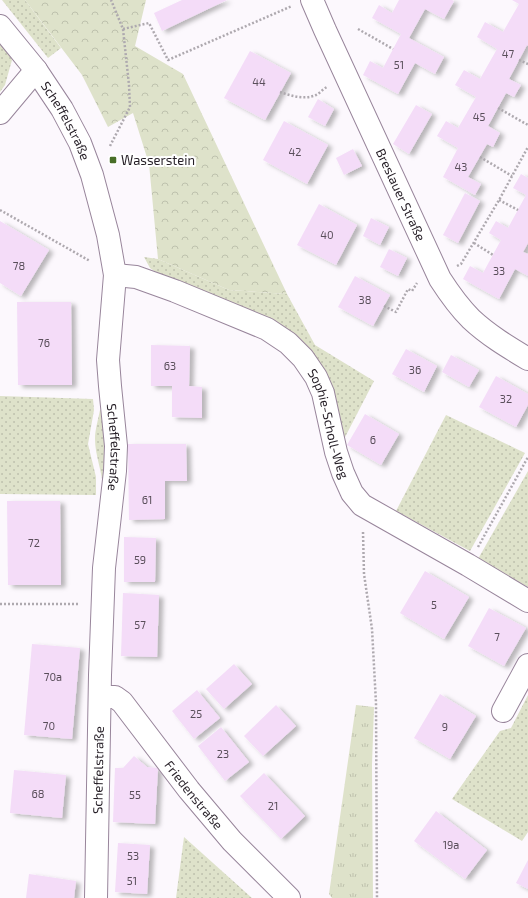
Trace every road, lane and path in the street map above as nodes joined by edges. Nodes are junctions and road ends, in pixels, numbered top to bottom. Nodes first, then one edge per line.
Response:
1 (111, 0) edge
2 (305, 2) edge
3 (0, 26) edge
4 (358, 29) dead end
5 (123, 30) junction
6 (393, 49) dead end
7 (519, 60) dead end
8 (528, 64) edge
9 (36, 70) junction
10 (347, 77) junction
11 (280, 92) dead end
12 (498, 108) dead end
13 (0, 113) edge
14 (528, 125) edge
15 (110, 146) dead end
16 (528, 147) edge
17 (527, 152) edge
18 (480, 157) dead end
19 (512, 176) junction
20 (499, 200) junction
21 (0, 210) edge
22 (518, 210) dead end
23 (474, 243) junction
24 (493, 255) dead end
25 (431, 258) junction
26 (93, 263) dead end
27 (115, 275) junction
28 (440, 279) junction
29 (384, 306) dead end
30 (528, 358) edge
31 (528, 457) edge
32 (362, 505) junction
33 (468, 565) junction
34 (528, 601) edge
35 (0, 604) edge
36 (103, 604) junction
37 (528, 665) edge
38 (100, 696) junction
39 (503, 711) dead end
40 (96, 898) edge
41 (289, 898) edge
42 (377, 898) edge

1 - 5 path
2 - 5 path
2 - 10 street, Breslauer Straße
3 - 9 street, Scheffelstraße
4 - 6 path
5 - 15 path
7 - 8 path
9 - 13 street
9 - 27 street, Scheffelstraße
10 - 11 path
10 - 25 street, Breslauer Straße
12 - 14 path
16 - 17 path
17 - 19 path
18 - 19 path
19 - 20 path
20 - 22 path
20 - 23 path
21 - 26 path
23 - 24 path
23 - 28 path
25 - 28 street, Breslauer Straße
25 - 29 path
27 - 32 street, Sophie-Scholl-Weg
27 - 36 street, Scheffelstraße
28 - 30 street, Breslauer Straße
31 - 33 path
32 - 33 street, Sophie-Scholl-Weg
32 - 42 path
33 - 34 street, Sophie-Scholl-Weg
35 - 36 path
36 - 38 street, Scheffelstraße
37 - 39 street
38 - 40 street, Scheffelstraße
38 - 41 street, Friedenstraße

